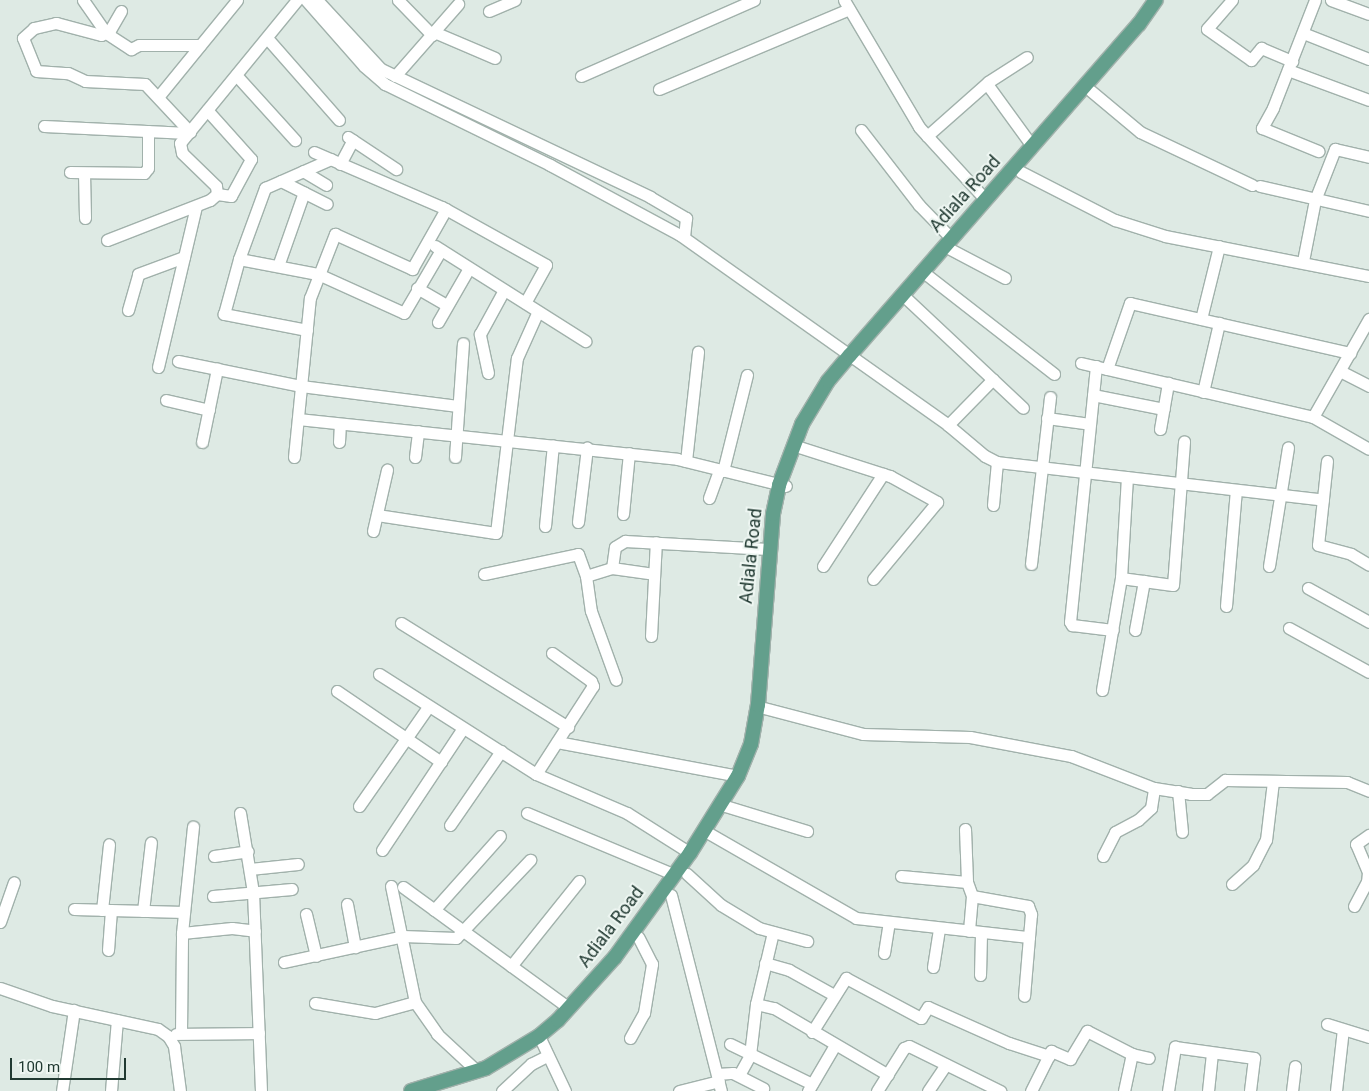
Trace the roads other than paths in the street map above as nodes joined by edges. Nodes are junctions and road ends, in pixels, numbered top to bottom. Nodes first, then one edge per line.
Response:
1 (82, 0) edge
2 (237, 0) edge
3 (297, 0) edge
4 (306, 0) edge
5 (317, 0) edge
6 (398, 0) edge
7 (515, 0) edge
8 (754, 0) edge
9 (1156, 0) edge
10 (1166, 0) edge
11 (1232, 0) edge
12 (1315, 0) edge
13 (1331, 0) edge
14 (458, 4) dead end
15 (847, 5) edge
16 (122, 11) dead end
17 (489, 11) dead end
18 (1369, 14) edge
19 (106, 33) junction
20 (433, 33) junction
21 (1303, 33) junction
22 (267, 38) junction
23 (200, 46) junction
24 (1026, 57) dead end
25 (495, 58) dead end
26 (1369, 59) edge
27 (1290, 65) junction
28 (236, 75) junction
29 (395, 76) junction
30 (580, 76) dead end
31 (987, 84) junction
32 (659, 89) dead end
33 (1091, 91) junction
34 (158, 97) junction
35 (1368, 97) edge
36 (207, 110) junction
37 (339, 120) dead end
38 (44, 126) dead end
39 (861, 130) dead end
40 (148, 131) junction
41 (189, 132) junction
42 (927, 136) junction
43 (295, 140) dead end
44 (1032, 146) junction
45 (1318, 151) dead end
46 (314, 152) dead end
47 (1369, 156) edge
48 (335, 162) junction
49 (396, 169) dead end
50 (303, 171) junction
51 (70, 172) dead end
52 (1021, 172) junction
53 (84, 173) junction
54 (281, 180) junction
55 (326, 185) dead end
56 (304, 192) junction
57 (217, 194) junction
58 (985, 199) junction
59 (1315, 200) junction
60 (327, 204) dead end
61 (196, 206) junction
62 (446, 209) junction
63 (1369, 211) edge
64 (85, 218) dead end
65 (684, 237) junction
66 (107, 240) dead end
67 (427, 241) junction
68 (951, 244) junction
69 (1220, 246) junction
70 (441, 250) junction
71 (184, 257) junction
72 (239, 259) junction
73 (1303, 261) junction
74 (278, 266) junction
75 (469, 268) junction
76 (318, 274) junction
77 (927, 276) junction
78 (1369, 276) edge
79 (1005, 278) dead end
80 (417, 288) junction
81 (504, 290) junction
82 (907, 299) junction
83 (525, 303) junction
84 (448, 305) junction
85 (128, 310) dead end
86 (538, 311) junction
87 (1369, 318) edge
88 (1201, 319) junction
89 (438, 322) dead end
90 (1219, 323) junction
91 (307, 330) junction
92 (585, 341) dead end
93 (463, 344) dead end
94 (698, 352) dead end
95 (1350, 353) junction
96 (852, 357) junction
97 (178, 361) dead end
98 (1081, 363) dead end
99 (158, 367) dead end
100 (1101, 368) junction
101 (217, 369) junction
102 (1340, 371) junction
103 (488, 373) dead end
104 (1054, 374) dead end
105 (747, 376) dead end
106 (992, 380) junction
107 (1168, 383) junction
108 (301, 386) junction
109 (1369, 386) edge
110 (1204, 392) junction
111 (1093, 395) junction
112 (1050, 397) dead end
113 (166, 400) dead end
114 (458, 406) junction
115 (1023, 408) dead end
116 (1164, 409) junction
117 (209, 410) junction
118 (1313, 417) junction
119 (1047, 418) junction
120 (298, 419) junction
121 (340, 424) junction
122 (948, 424) junction
123 (1090, 424) junction
124 (1160, 429) dead end
125 (418, 431) junction
126 (456, 435) junction
127 (507, 440) junction
128 (1184, 441) dead end
129 (202, 442) dead end
130 (339, 442) dead end
131 (553, 445) junction
132 (799, 447) junction
133 (587, 448) junction
134 (1288, 448) dead end
135 (1369, 449) edge
136 (629, 453) junction
137 (415, 457) dead end
138 (455, 457) dead end
139 (294, 458) dead end
140 (686, 461) junction
141 (1327, 461) dead end
142 (997, 462) junction
143 (1042, 467) junction
144 (387, 470) dead end
145 (721, 470) junction
146 (1085, 472) junction
147 (883, 474) junction
148 (1127, 477) junction
149 (1180, 483) junction
150 (782, 486) junction
151 (1236, 490) junction
152 (1280, 495) junction
153 (710, 498) dead end
154 (1322, 500) junction
155 (993, 505) dead end
156 (377, 514) junction
157 (623, 514) dead end
158 (578, 522) dead end
159 (545, 526) dead end
160 (373, 531) dead end
161 (656, 542) junction
162 (768, 549) junction
163 (1031, 564) dead end
164 (1369, 565) edge
165 (823, 566) dead end
166 (1269, 566) dead end
167 (612, 568) junction
168 (484, 574) dead end
169 (654, 574) junction
170 (586, 576) junction
171 (1121, 578) junction
172 (873, 579) dead end
173 (1144, 581) junction
174 (1308, 588) dead end
175 (1226, 606) dead end
176 (1369, 622) edge
177 (401, 623) dead end
178 (1289, 628) dead end
179 (1113, 630) junction
180 (1135, 630) dead end
181 (651, 636) dead end
182 (552, 653) dead end
183 (1369, 672) edge
184 (379, 674) dead end
185 (616, 680) dead end
186 (1102, 690) dead end
187 (337, 691) dead end
188 (428, 707) junction
189 (764, 708) junction
190 (568, 727) junction
191 (463, 728) junction
192 (406, 739) junction
193 (557, 742) junction
194 (501, 751) junction
195 (441, 762) junction
196 (536, 774) junction
197 (738, 776) junction
198 (1273, 781) junction
199 (1154, 788) junction
200 (1178, 791) junction
201 (1369, 791) edge
202 (359, 806) dead end
203 (725, 806) junction
204 (240, 813) dead end
205 (527, 813) dead end
206 (450, 825) dead end
207 (193, 826) dead end
208 (965, 829) dead end
209 (807, 831) dead end
210 (1182, 832) dead end
211 (709, 833) junction
212 (1369, 835) edge
213 (500, 836) dead end
214 (151, 842) dead end
215 (109, 844) dead end
216 (382, 850) dead end
217 (248, 851) junction
218 (690, 853) junction
219 (214, 856) dead end
220 (1103, 856) dead end
221 (530, 860) dead end
222 (298, 864) dead end
223 (250, 869) junction
224 (681, 875) junction
225 (902, 876) dead end
226 (14, 882) dead end
227 (579, 882) dead end
228 (967, 882) junction
229 (1232, 884) dead end
230 (391, 886) dead end
231 (403, 887) dead end
232 (292, 889) dead end
233 (253, 892) junction
234 (671, 895) junction
235 (213, 896) dead end
236 (972, 896) junction
237 (347, 904) dead end
238 (1354, 906) dead end
239 (74, 909) dead end
240 (107, 910) junction
241 (434, 910) junction
242 (143, 911) junction
243 (184, 912) junction
244 (306, 914) dead end
245 (0, 922) edge
246 (889, 923) junction
247 (939, 929) junction
248 (255, 931) junction
249 (969, 931) junction
250 (773, 932) junction
251 (981, 932) junction
252 (182, 933) junction
253 (465, 933) junction
254 (403, 936) junction
255 (1029, 937) junction
256 (638, 938) junction
257 (807, 941) dead end
258 (354, 948) junction
259 (108, 950) dead end
260 (884, 953) dead end
261 (316, 956) junction
262 (284, 962) dead end
263 (766, 963) junction
264 (511, 966) junction
265 (933, 967) dead end
266 (980, 975) dead end
267 (0, 988) edge
268 (834, 995) junction
269 (1024, 996) dead end
270 (415, 1002) junction
271 (315, 1003) dead end
272 (756, 1004) junction
273 (569, 1008) junction
274 (74, 1010) junction
275 (117, 1020) junction
276 (1327, 1024) dead end
277 (1343, 1028) junction
278 (812, 1032) junction
279 (182, 1033) junction
280 (259, 1033) junction
281 (168, 1036) junction
282 (1369, 1037) edge
283 (630, 1038) dead end
284 (541, 1039) junction
285 (730, 1044) dead end
286 (835, 1045) junction
287 (1212, 1053) junction
288 (1132, 1054) junction
289 (750, 1055) junction
290 (547, 1056) junction
291 (1049, 1056) junction
292 (1149, 1058) dead end
293 (946, 1064) junction
294 (1295, 1066) dead end
295 (477, 1071) junction
296 (739, 1075) junction
297 (888, 1075) junction
298 (719, 1082) edge
299 (810, 1087) edge
300 (983, 1087) edge
301 (763, 1088) dead end
302 (62, 1091) edge
303 (111, 1091) edge
304 (180, 1091) edge
305 (261, 1091) edge
306 (411, 1091) edge
307 (437, 1091) edge
308 (502, 1091) edge
309 (565, 1091) edge
310 (679, 1091) edge
311 (877, 1091) edge
312 (928, 1091) edge
313 (1000, 1091) edge
314 (1032, 1091) edge
315 (1124, 1091) edge
316 (1168, 1091) edge
317 (1208, 1091) edge
318 (1250, 1091) edge
319 (1292, 1091) edge
320 (1336, 1091) edge

1 - 19 street
2 - 23 street
3 - 22 street
4 - 65 street
5 - 29 street
6 - 20 street
7 - 17 street
8 - 30 street
9 - 44 main road, Adiala Road
10 - 33 main road, Adiala Road
11 - 27 street
12 - 21 street
13 - 18 street
14 - 20 street
15 - 32 street
15 - 42 street
16 - 19 street
19 - 23 street
19 - 34 street
20 - 25 street
20 - 29 street
21 - 26 street
21 - 27 street
22 - 28 street
22 - 37 street
23 - 34 street
24 - 31 street
27 - 35 street
27 - 45 street
28 - 36 street
28 - 43 street
29 - 65 street
31 - 42 street
31 - 44 street
33 - 52 main road, Adiala Road
33 - 59 street
34 - 41 street
36 - 41 street
36 - 57 street
38 - 40 street
39 - 68 street
40 - 41 street
40 - 53 street
41 - 57 street
42 - 58 street
44 - 58 main road, Adiala Road
46 - 48 street
47 - 59 street
48 - 49 street
48 - 50 street
48 - 62 street
50 - 54 street
50 - 55 street
51 - 53 street
52 - 68 main road, Adiala Road
52 - 69 street
53 - 64 street
54 - 56 street
54 - 72 street
56 - 60 street
56 - 74 street
57 - 61 street
58 - 68 main road, Adiala Road
59 - 63 street
59 - 73 street
61 - 66 street
61 - 71 street
62 - 67 street
62 - 83 street
65 - 96 street
67 - 70 street
67 - 76 street
68 - 77 main road, Adiala Road
68 - 79 street
68 - 96 main road, Adiala Road
69 - 73 street
69 - 88 street
70 - 75 street
70 - 80 street
71 - 85 street
71 - 99 street
72 - 74 street
72 - 91 street
73 - 78 street
74 - 76 street
75 - 81 street
75 - 84 street
76 - 80 street
76 - 91 street
77 - 82 main road, Adiala Road
77 - 104 street
80 - 84 street
81 - 83 street
81 - 103 street
82 - 96 main road, Adiala Road
82 - 106 street
83 - 86 street
84 - 89 street
86 - 92 street
86 - 127 street
87 - 95 street
88 - 90 street
88 - 100 street
90 - 95 street
90 - 110 street
91 - 108 street
93 - 114 street
94 - 140 street
95 - 102 street
96 - 122 street
96 - 132 main road, Adiala Road
96 - 150 main road, Adiala Road
97 - 101 street
98 - 100 street
100 - 107 street
100 - 111 street
101 - 108 street
101 - 117 street
102 - 109 street
102 - 118 street
105 - 145 street
106 - 115 street
106 - 122 street
107 - 110 street
107 - 116 street
108 - 114 street
108 - 120 street
110 - 118 street
111 - 116 street
111 - 123 street
112 - 119 street
113 - 117 street
114 - 126 street
116 - 124 street
117 - 129 street
118 - 135 street
119 - 123 street
119 - 143 street
120 - 121 street
120 - 139 street
121 - 125 street
121 - 130 street
122 - 142 street
123 - 146 street
125 - 126 street
125 - 137 street
126 - 127 street
126 - 138 street
127 - 131 street
127 - 156 street
128 - 149 street
131 - 133 street
131 - 159 street
132 - 147 street
132 - 150 main road, Adiala Road
133 - 136 street
133 - 158 street
134 - 152 street
136 - 140 street
136 - 157 street
140 - 145 street
141 - 154 street
142 - 143 street
142 - 155 street
143 - 146 street
143 - 163 street
144 - 156 street
145 - 150 street
145 - 153 street
146 - 148 street
146 - 179 street
147 - 165 street
147 - 172 street
148 - 149 street
148 - 171 street
149 - 151 street
149 - 173 street
150 - 162 main road, Adiala Road
150 - 189 main road, Adiala Road
151 - 152 street
151 - 175 street
152 - 154 street
152 - 166 street
154 - 164 street
156 - 160 street
161 - 162 street
161 - 167 street
161 - 169 street
162 - 197 main road, Adiala Road
167 - 169 street
167 - 170 street
168 - 170 street
169 - 181 street
170 - 185 street
171 - 173 street
171 - 179 street
173 - 180 street
174 - 176 street
177 - 190 street
178 - 183 street
179 - 186 street
182 - 190 street
184 - 188 street
187 - 192 street
188 - 191 street
188 - 192 street
189 - 199 street
189 - 203 main road, Adiala Road
190 - 193 street
191 - 194 street
191 - 195 street
192 - 195 street
192 - 202 street
193 - 196 street
193 - 197 street
194 - 196 street
194 - 206 street
195 - 216 street
196 - 218 street
197 - 203 main road, Adiala Road
198 - 200 street
198 - 201 street
198 - 229 street
199 - 200 street
199 - 220 street
200 - 210 street
203 - 209 street
203 - 211 main road, Adiala Road
204 - 217 street
205 - 224 street
207 - 243 street
208 - 228 street
211 - 218 main road, Adiala Road
211 - 224 main road, Adiala Road
211 - 246 street
212 - 238 street
213 - 241 street
214 - 242 street
215 - 240 street
217 - 219 street
217 - 223 street
218 - 224 main road, Adiala Road
221 - 253 street
222 - 223 street
223 - 233 street
224 - 234 main road, Adiala Road
224 - 250 street
224 - 273 main road, Adiala Road
225 - 228 street
226 - 245 street
227 - 264 street
228 - 236 street
230 - 254 street
231 - 241 street
232 - 233 street
233 - 235 street
233 - 248 street
234 - 256 main road, Adiala Road
234 - 298 street
236 - 249 street
236 - 255 street
237 - 258 street
239 - 240 street
240 - 242 street
240 - 259 street
241 - 253 street
242 - 243 street
243 - 252 street
244 - 261 street
246 - 247 street
246 - 260 street
247 - 249 street
247 - 265 street
248 - 252 street
248 - 280 street
249 - 251 street
250 - 257 street
250 - 263 street
251 - 255 street
251 - 266 street
252 - 279 street
253 - 254 street
253 - 264 street
254 - 258 street
254 - 270 street
255 - 269 street
256 - 283 street
256 - 284 main road, Adiala Road
258 - 261 street
261 - 262 street
263 - 268 street
263 - 272 street
264 - 273 street
267 - 274 street
268 - 278 street
268 - 291 street
270 - 271 street
270 - 295 street
272 - 278 street
272 - 289 street
273 - 284 main road, Adiala Road
274 - 275 street
274 - 302 street
275 - 281 street
275 - 303 street
276 - 277 street
277 - 282 street
277 - 320 street
278 - 286 street
279 - 280 street
279 - 281 street
280 - 305 street
281 - 304 street
284 - 290 street
284 - 295 main road, Adiala Road
284 - 307 main road, Adiala Road
285 - 289 street
286 - 297 street
286 - 299 street
287 - 316 street
287 - 317 street
287 - 318 street
288 - 291 street
288 - 292 street
288 - 315 street
289 - 296 street
289 - 299 street
290 - 308 street
290 - 309 street
291 - 314 street
293 - 297 street
293 - 300 street
293 - 312 street
294 - 319 street
295 - 306 main road, Adiala Road
296 - 298 street
296 - 301 street
297 - 311 street
298 - 310 street
300 - 313 street

